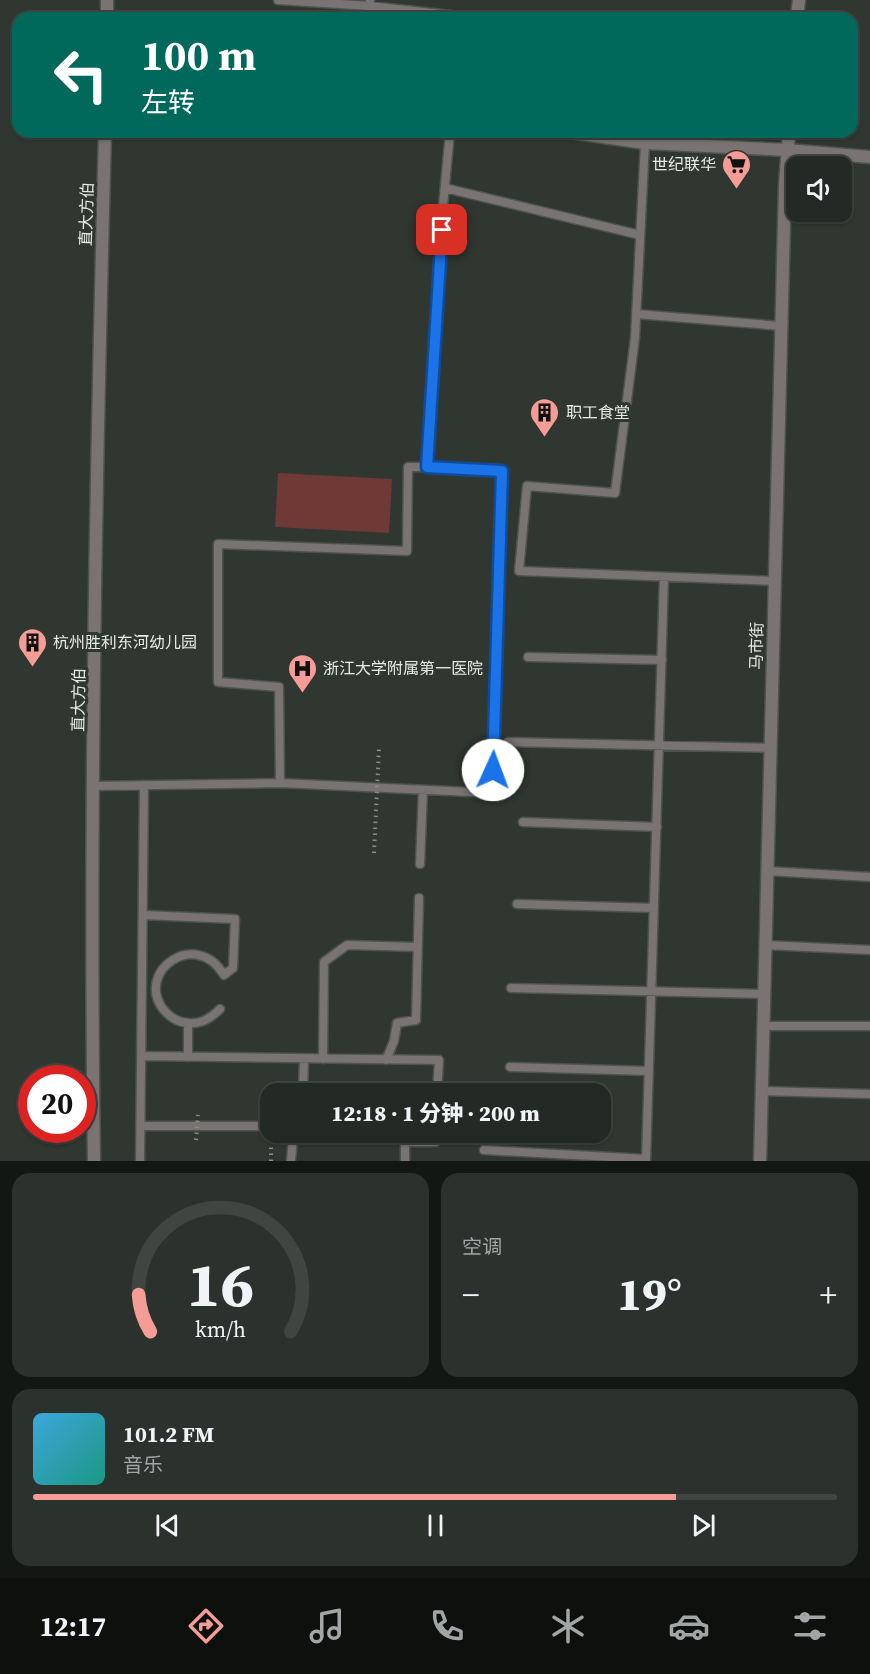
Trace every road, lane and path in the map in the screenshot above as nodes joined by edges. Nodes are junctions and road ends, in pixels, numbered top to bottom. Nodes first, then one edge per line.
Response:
1 (278, 0) edge
2 (370, 3) edge
3 (434, 12) edge
4 (105, 138) edge
5 (449, 138) edge
6 (611, 138) edge
7 (788, 138) edge
8 (645, 143) junction
9 (787, 150) junction
10 (870, 157) edge
11 (445, 188) junction
12 (640, 235) junction
13 (636, 314) junction
14 (781, 326) junction
15 (427, 467) junction
16 (664, 577) junction
17 (775, 581) junction
18 (528, 657) dead end
19 (662, 660) junction
20 (508, 742) dead end
21 (659, 745) junction
22 (379, 748) dead end
23 (770, 748) junction
24 (279, 783) junction
25 (144, 785) junction
26 (93, 786) junction
27 (423, 790) junction
28 (523, 822) dead end
29 (657, 827) junction
30 (374, 853) dead end
31 (420, 864) dead end
32 (767, 870) junction
33 (870, 877) edge
34 (419, 898) dead end
35 (517, 904) dead end
36 (654, 908) junction
37 (143, 915) junction
38 (765, 945) junction
39 (417, 947) junction
40 (870, 950) edge
41 (511, 988) dead end
42 (651, 992) junction
43 (142, 994) junction
44 (157, 994) junction
45 (764, 994) junction
46 (220, 1009) dead end
47 (188, 1023) junction
48 (763, 1026) junction
49 (870, 1026) edge
50 (141, 1056) junction
51 (188, 1057) junction
52 (304, 1059) junction
53 (323, 1059) junction
54 (386, 1060) junction
55 (510, 1067) dead end
56 (649, 1071) junction
57 (303, 1083) edge
58 (438, 1083) edge
59 (762, 1091) junction
60 (870, 1094) edge
61 (198, 1115) dead end
62 (141, 1126) junction
63 (260, 1126) edge
64 (196, 1140) dead end
65 (271, 1143) edge
66 (292, 1143) edge
67 (405, 1143) edge
68 (484, 1150) dead end
69 (646, 1160) edge
70 (94, 1161) edge
71 (140, 1161) edge
72 (271, 1161) edge
73 (291, 1161) edge
74 (405, 1161) edge
75 (760, 1161) edge

1 - 2 lane
2 - 3 lane
4 - 26 street, 直大方伯
5 - 11 lane
6 - 8 street
7 - 9 street, 马市街
8 - 9 street
8 - 12 lane
9 - 10 street
9 - 14 street, 马市街
11 - 12 lane
11 - 15 lane
12 - 13 lane
13 - 14 lane
13 - 16 lane
14 - 17 street, 马市街
15 - 24 lane
15 - 27 lane
16 - 17 lane
16 - 19 lane
17 - 23 street, 马市街
18 - 19 lane
19 - 21 lane
20 - 21 lane
21 - 23 lane
21 - 29 lane
22 - 30 path, bridge
23 - 32 street, 马市街
24 - 25 lane
24 - 27 lane
25 - 26 lane
25 - 37 lane
26 - 70 street, 直大方伯
27 - 31 lane
28 - 29 lane
29 - 36 lane
32 - 33 lane
32 - 38 street, 马市街
34 - 39 lane
35 - 36 lane
36 - 42 lane
37 - 43 lane
37 - 44 lane
38 - 40 lane
38 - 45 street, 马市街
39 - 53 lane
39 - 54 lane
41 - 42 lane
42 - 45 lane
42 - 56 lane
43 - 44 lane
43 - 50 lane
44 - 47 lane
45 - 48 street, 马市街
46 - 47 lane
47 - 51 lane
48 - 49 lane
48 - 59 street, 马市街
50 - 51 lane
50 - 62 lane
51 - 52 lane
52 - 53 lane
52 - 57 lane
53 - 54 lane
54 - 58 lane
55 - 56 lane
56 - 69 lane
59 - 60 lane
59 - 75 street, 马市街
61 - 64 path, bridge
62 - 63 lane
62 - 71 lane
65 - 72 path
66 - 73 lane
67 - 74 lane
68 - 69 lane

